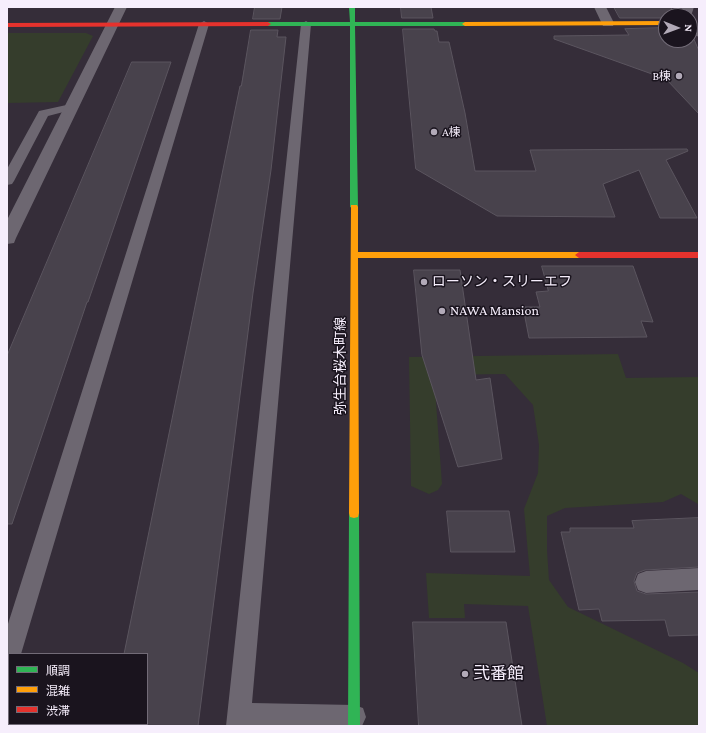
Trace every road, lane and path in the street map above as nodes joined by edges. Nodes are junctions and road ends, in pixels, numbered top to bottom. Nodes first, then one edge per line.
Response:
1 (121, 7) edge
2 (352, 7) edge
3 (600, 7) edge
4 (608, 23) junction
5 (658, 23) edge
6 (204, 24) junction
7 (306, 24) junction
8 (352, 24) junction
9 (7, 25) edge
10 (112, 25) junction
11 (71, 107) junction
12 (7, 181) edge
13 (7, 238) edge
14 (355, 255) junction
15 (699, 255) edge
16 (699, 578) edge
17 (646, 582) dead end
18 (10, 653) edge
19 (238, 721) edge
20 (354, 721) edge

1 - 10 street
2 - 8 street, 弥生台桜木町線
3 - 4 street
4 - 5 street
4 - 8 street
6 - 7 street
6 - 10 street
6 - 18 lane
7 - 8 street
7 - 19 lane
8 - 14 street, 弥生台桜木町線
9 - 10 street
10 - 11 street
11 - 12 lane
11 - 13 street
14 - 15 street
14 - 20 street, 弥生台桜木町線
16 - 17 lane
19 - 20 lane

